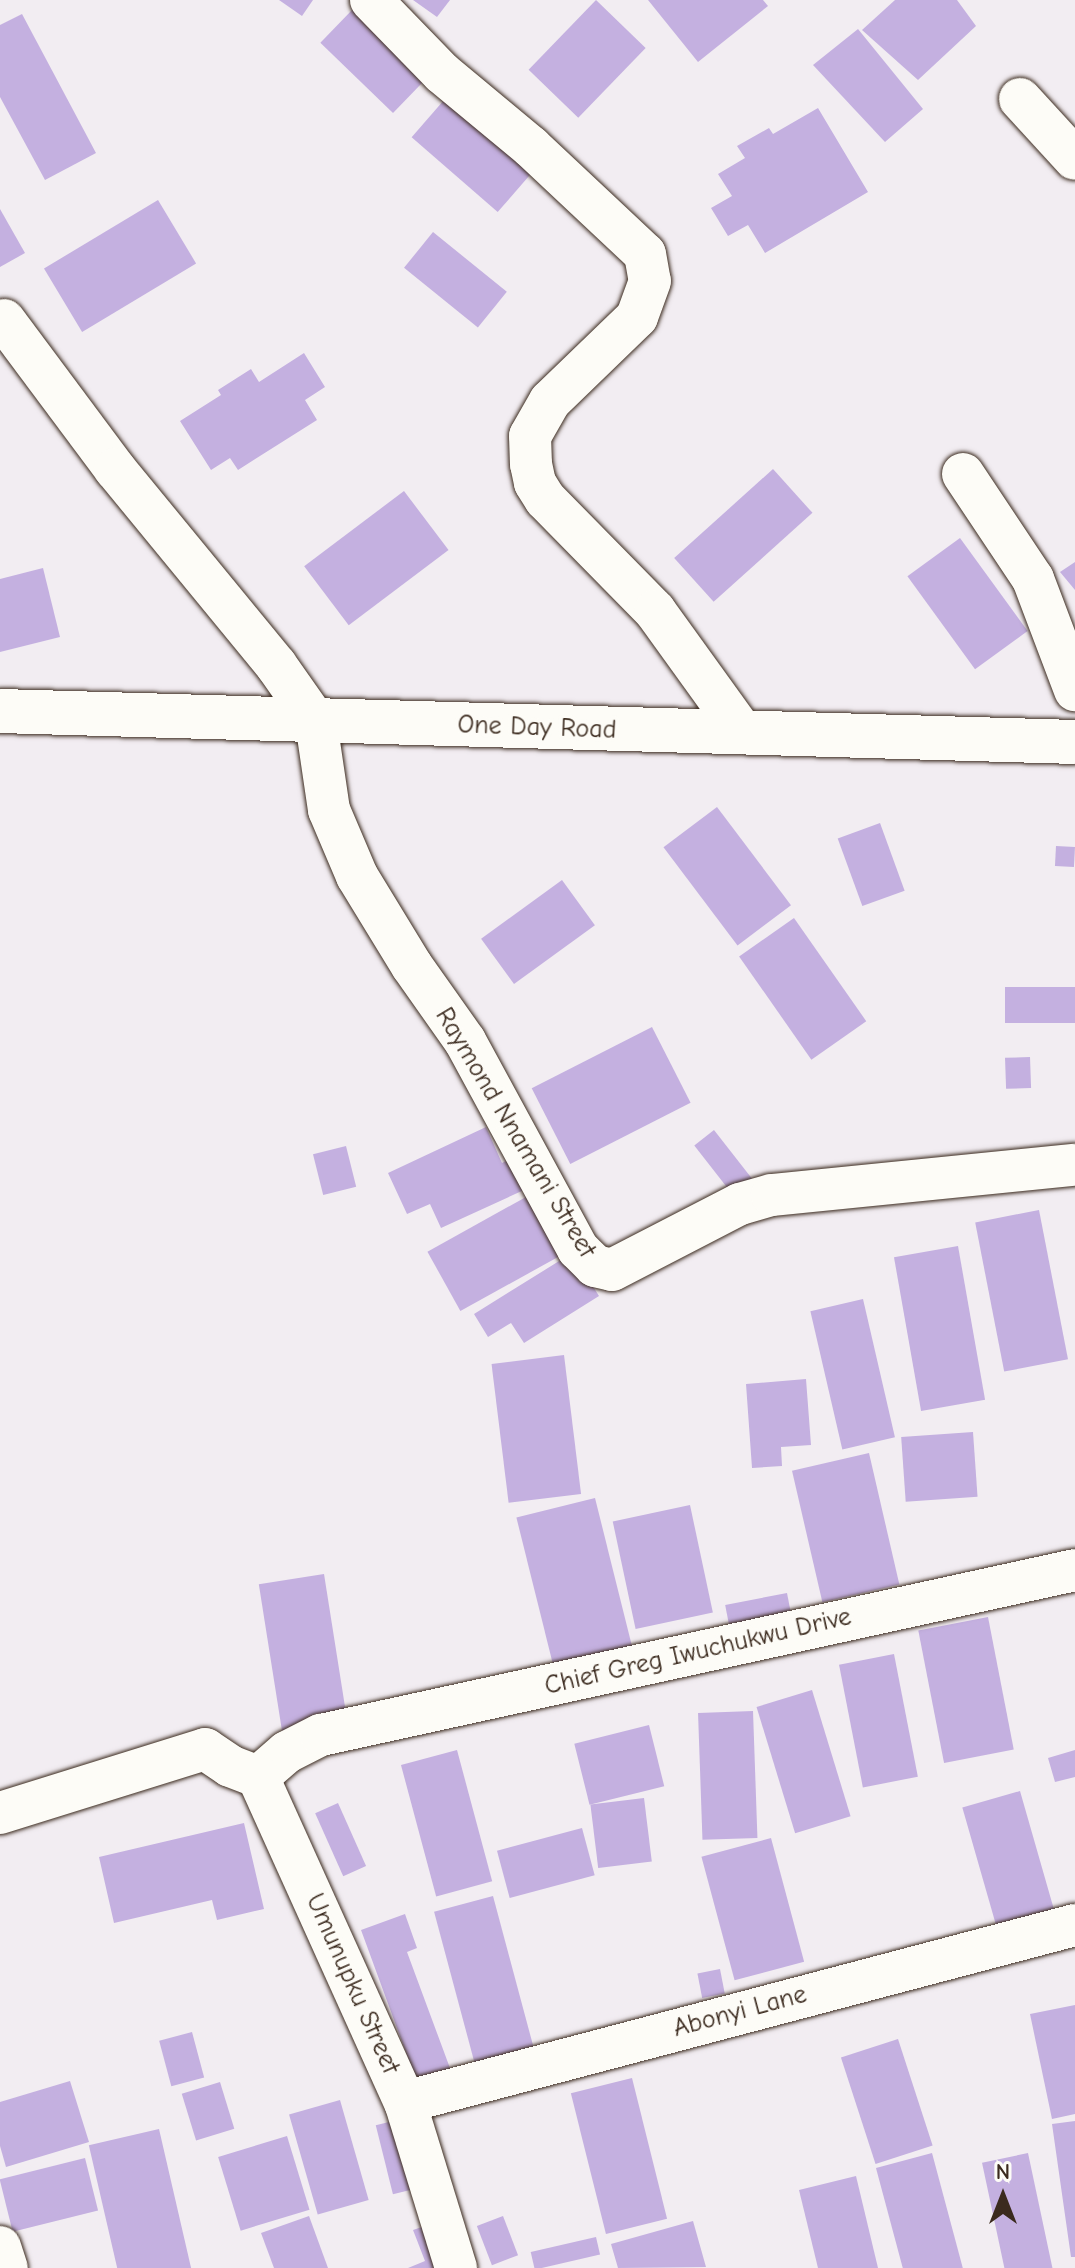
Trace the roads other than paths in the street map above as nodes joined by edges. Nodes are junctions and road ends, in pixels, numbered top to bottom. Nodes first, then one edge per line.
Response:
1 (371, 0) edge
2 (1020, 99) dead end
3 (1075, 159) edge
4 (4, 320) dead end
5 (963, 474) dead end
6 (1075, 690) edge
7 (0, 711) edge
8 (316, 722) junction
9 (743, 733) junction
10 (1075, 742) edge
11 (1075, 1165) edge
12 (1075, 1570) edge
13 (258, 1777) junction
14 (0, 1813) edge
15 (1075, 1925) edge
16 (405, 2102) junction
17 (0, 2247) edge
18 (445, 2264) edge
19 (7, 2268) edge

1 - 9 street
2 - 3 street
4 - 8 street
5 - 6 street
7 - 8 main road, One Day Road
8 - 9 main road, One Day Road
8 - 11 street, Raymond Nnamani Street
9 - 10 main road, One Day Road
12 - 13 street, Chief Greg Iwuchukwu Drive
13 - 14 street
13 - 16 street, Umunupku Street
15 - 16 street, Abonyi Lane
16 - 18 street, Umunupku Street
17 - 19 street

